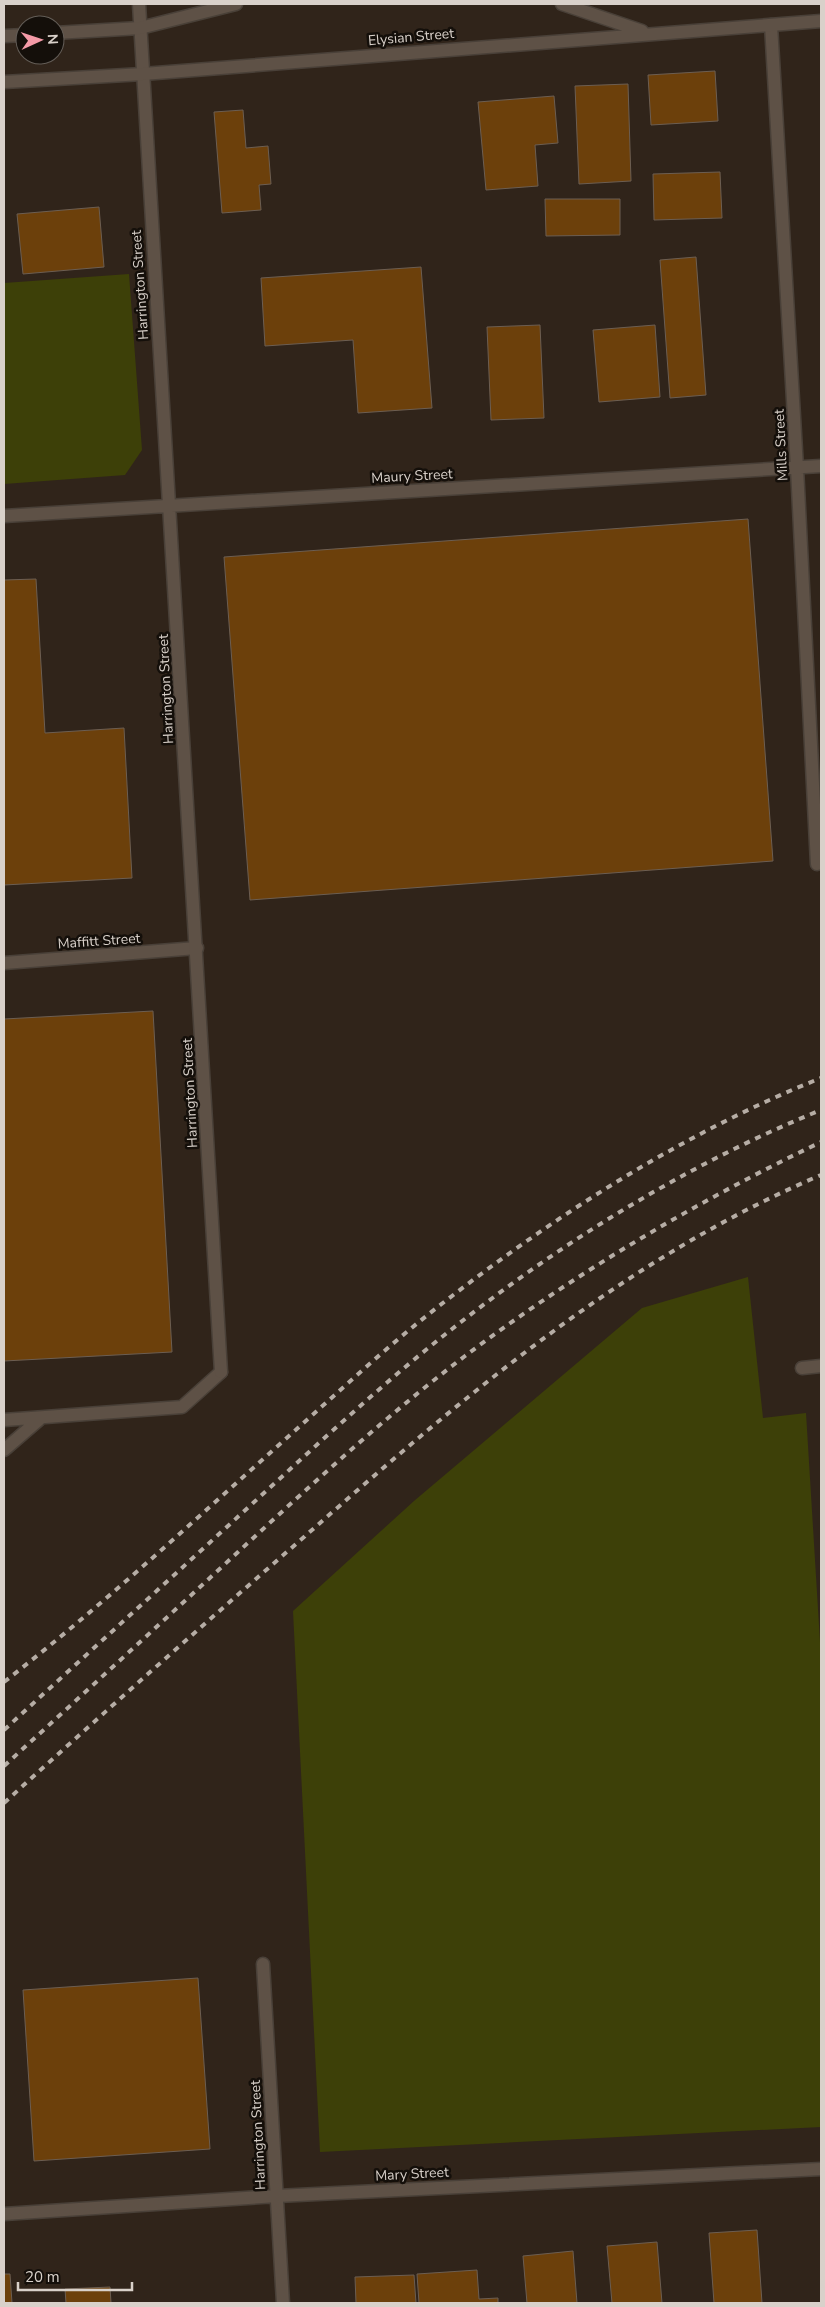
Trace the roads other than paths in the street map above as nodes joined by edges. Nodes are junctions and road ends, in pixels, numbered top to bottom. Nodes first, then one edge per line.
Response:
1 (139, 4) edge
2 (236, 4) edge
3 (562, 4) edge
4 (821, 21) edge
5 (771, 25) junction
6 (140, 28) junction
7 (65, 32) edge
8 (650, 33) junction
9 (143, 74) junction
10 (4, 82) edge
11 (821, 466) edge
12 (797, 468) junction
13 (170, 506) junction
14 (4, 516) edge
15 (817, 864) dead end
16 (197, 948) junction
17 (4, 963) edge
18 (821, 1366) edge
19 (802, 1368) dead end
20 (42, 1418) junction
21 (4, 1420) edge
22 (4, 1450) edge
23 (262, 1964) dead end
24 (821, 2168) edge
25 (276, 2196) junction
26 (4, 2214) edge
27 (283, 2303) edge

1 - 6 street, Harrington Street
2 - 6 street
3 - 8 street
4 - 5 street, Elysian Street
5 - 8 street, Elysian Street
5 - 12 street, Mills Street
6 - 7 street
6 - 9 street, Harrington Street
8 - 9 street, Elysian Street
9 - 10 street, Elysian Street
9 - 13 street, Harrington Street
11 - 12 street, Maury Street
12 - 13 street, Maury Street
12 - 15 street, Mills Street
13 - 14 street, Maury Street
13 - 16 street, Harrington Street
16 - 17 street, Maffitt Street
16 - 20 street, Harrington Street
18 - 19 street
20 - 21 street
20 - 22 street
23 - 25 street, Harrington Street
24 - 25 street, Mary Street
25 - 26 street, Mary Street
25 - 27 street, Harrington Street

